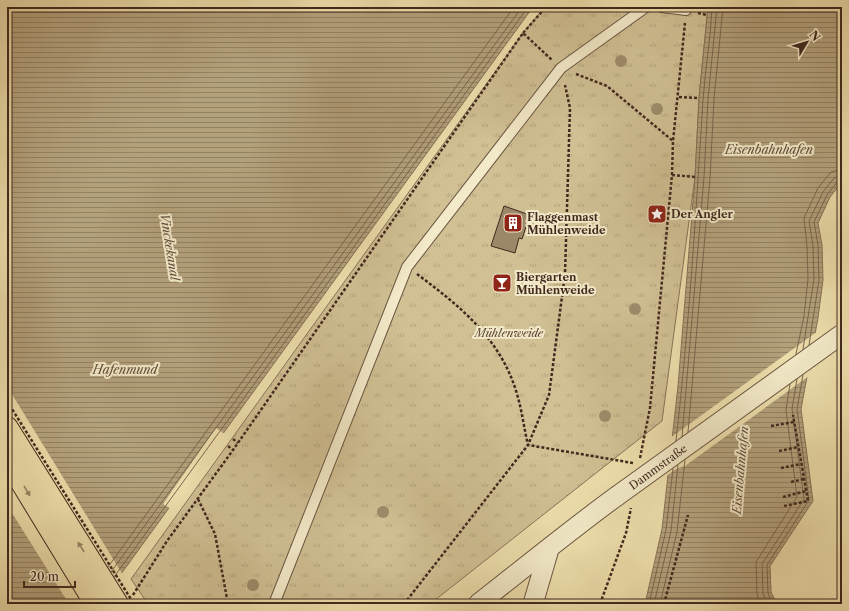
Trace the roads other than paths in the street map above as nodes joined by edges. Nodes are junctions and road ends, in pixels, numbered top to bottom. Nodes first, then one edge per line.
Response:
1 (646, 7) edge
2 (662, 7) edge
3 (686, 10) road end
4 (842, 334) edge
5 (7, 428) edge
6 (7, 458) edge
7 (549, 549) junction
8 (96, 604) edge
9 (117, 604) edge
10 (274, 604) edge
11 (478, 604) edge
12 (533, 604) edge

1 - 10 lane
2 - 3 lane
4 - 7 street, Dammstraße, bridge
9 -> 5 main road
6 -> 8 main road
7 - 11 street, Dammstraße
7 - 12 street

